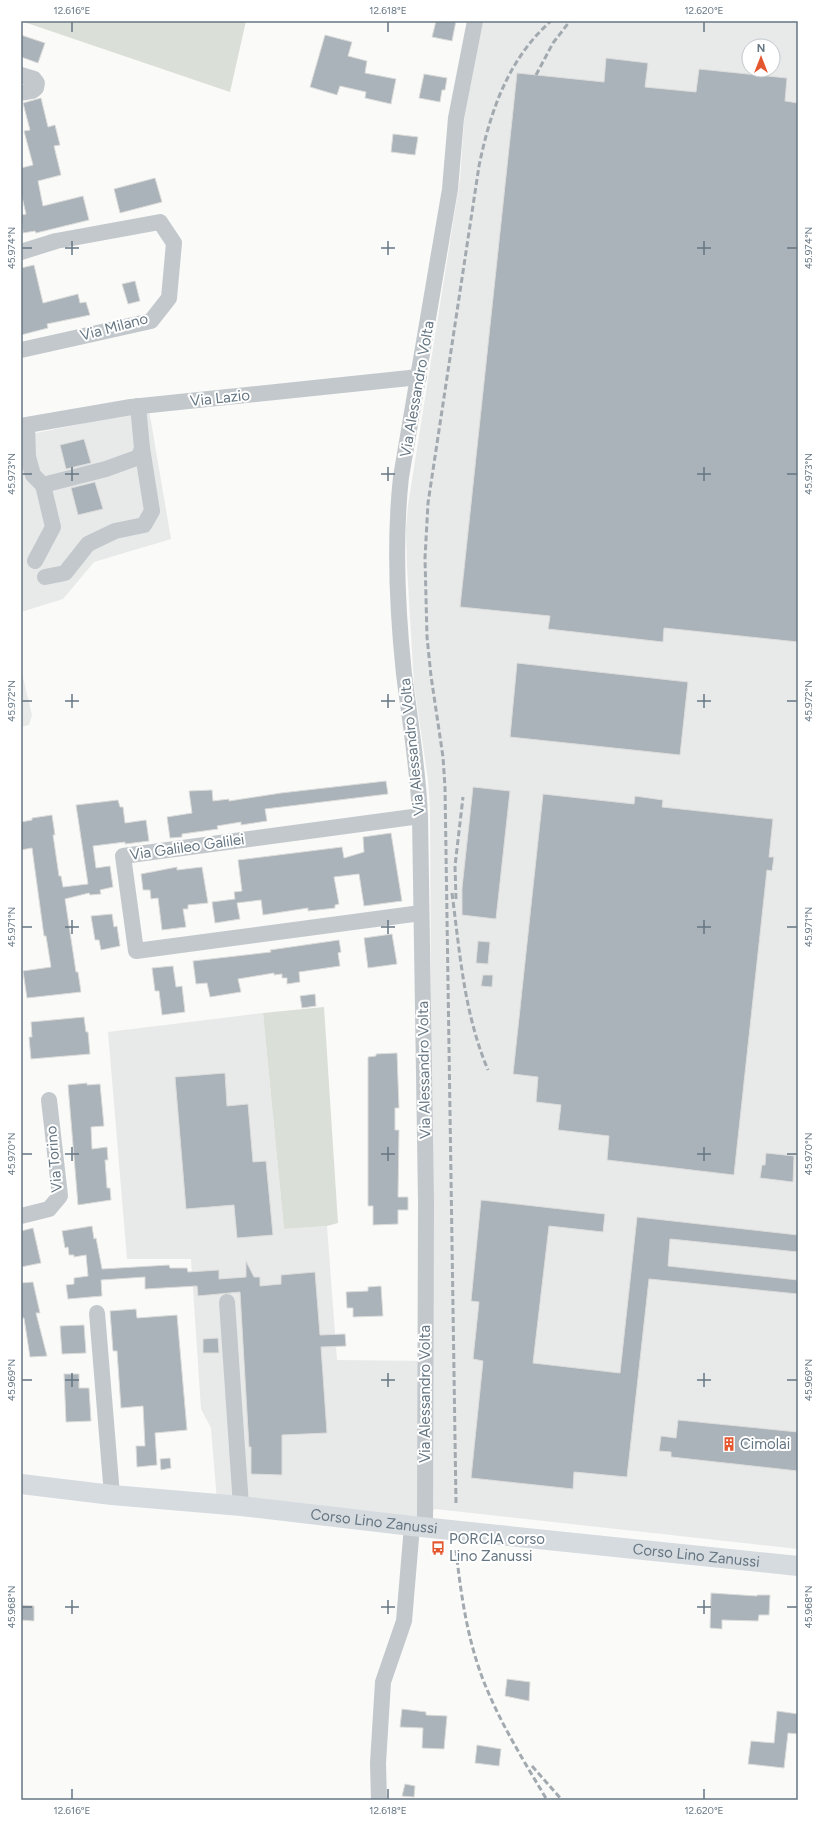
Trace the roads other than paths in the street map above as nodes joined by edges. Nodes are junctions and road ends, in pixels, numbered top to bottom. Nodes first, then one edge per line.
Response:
1 (475, 21) edge
2 (21, 75) edge
3 (21, 93) edge
4 (21, 252) edge
5 (21, 350) edge
6 (419, 377) junction
7 (138, 406) junction
8 (24, 426) edge
9 (142, 448) junction
10 (43, 485) junction
11 (35, 561) dead end
12 (45, 577) dead end
13 (420, 816) junction
14 (421, 913) junction
15 (49, 1100) dead end
16 (21, 1216) edge
17 (227, 1302) dead end
18 (97, 1314) dead end
19 (21, 1484) edge
20 (112, 1495) junction
21 (241, 1506) junction
22 (418, 1527) junction
23 (798, 1566) edge
24 (379, 1800) edge

1 - 6 street, Via Alessandro Volta
2 - 3 street
4 - 5 street, Via Milano
6 - 7 street, Via Lazio
6 - 13 street, Via Alessandro Volta
7 - 8 street, Via Lazio
7 - 9 street
8 - 10 street
9 - 10 street
9 - 12 street
10 - 11 street
13 - 14 street, Via Alessandro Volta
13 - 14 street, Via Galileo Galilei
14 - 22 street, Via Alessandro Volta
15 - 16 street, Via Torino
17 - 21 street
18 - 20 street
19 - 20 main road, Corso Lino Zanussi
20 - 21 main road, Corso Lino Zanussi
21 - 22 main road, Corso Lino Zanussi
22 - 23 main road, Corso Lino Zanussi
22 - 24 street, Via Alessandro Volta

